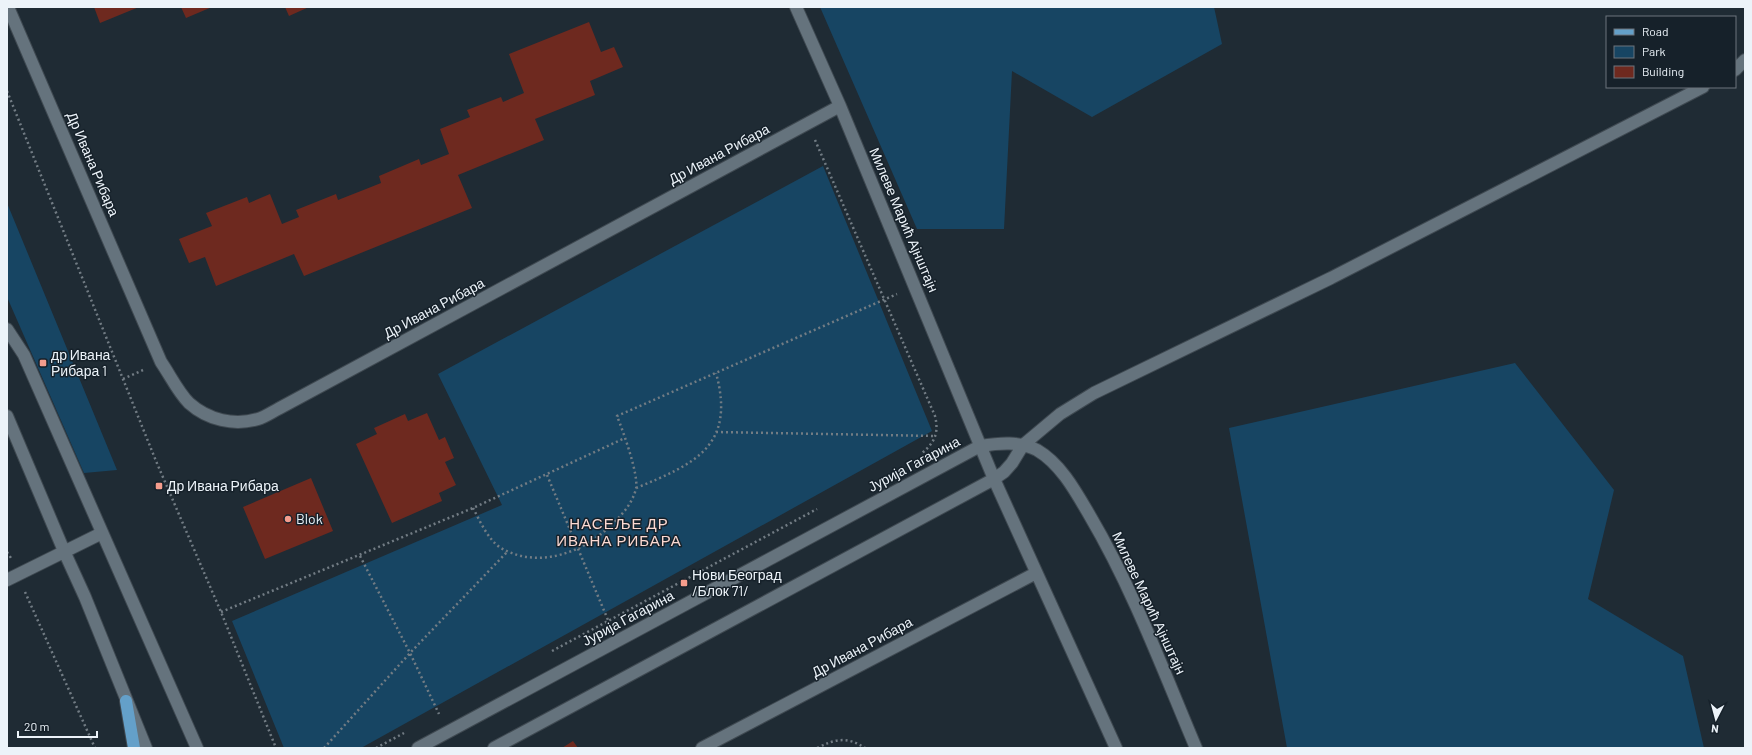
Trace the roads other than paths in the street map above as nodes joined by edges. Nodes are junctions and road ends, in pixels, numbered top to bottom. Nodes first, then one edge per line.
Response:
1 (8, 7) edge
2 (796, 7) edge
3 (1745, 60) edge
4 (1736, 69) edge
5 (1701, 88) edge
6 (840, 106) junction
7 (7, 329) edge
8 (7, 416) edge
9 (1023, 445) junction
10 (980, 446) junction
11 (994, 479) junction
12 (102, 533) junction
13 (64, 551) junction
14 (1036, 573) junction
15 (12, 577) edge
16 (126, 701) junction
17 (134, 748) edge
18 (146, 748) edge
19 (197, 748) edge
20 (418, 748) edge
21 (494, 748) edge
22 (702, 748) edge
23 (1116, 748) edge
24 (1196, 748) edge

1 - 6 street, Др Ивана Рибара
2 - 6 street, Милеве Марић Ајнштајн
3 - 4 street
5 - 9 street
6 - 10 street, Милеве Марић Ајнштајн
7 - 12 street
8 - 13 street
9 - 10 street, Милеве Марић Ајнштајн
9 - 11 street
9 - 24 street, Милеве Марић Ајнштајн
10 - 11 street, Милеве Марић Ајнштајн
10 - 20 street, Јурија Гагарина
11 - 14 street, Милеве Марић Ајнштајн
11 - 21 street
12 - 13 street
12 - 19 street
13 - 15 street
13 - 16 street
14 - 22 street, Др Ивана Рибара
14 - 23 street, Милеве Марић Ајнштајн
16 - 17 main road
16 - 18 street

